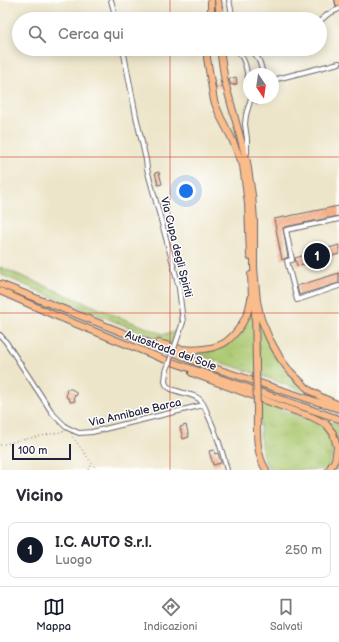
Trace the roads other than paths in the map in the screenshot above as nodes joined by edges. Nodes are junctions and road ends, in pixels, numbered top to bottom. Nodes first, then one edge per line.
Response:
1 (111, 0) edge
2 (211, 0) edge
3 (218, 0) edge
4 (229, 0) edge
5 (338, 0) edge
6 (339, 4) edge
7 (219, 7) junction
8 (339, 9) edge
9 (114, 12) edge
10 (211, 12) edge
11 (219, 12) edge
12 (221, 12) edge
13 (232, 12) edge
14 (327, 15) edge
15 (125, 56) edge
16 (207, 56) edge
17 (221, 56) edge
18 (241, 56) edge
19 (257, 56) edge
20 (339, 63) edge
21 (246, 68) edge
22 (262, 68) edge
23 (279, 78) edge
24 (249, 104) edge
25 (246, 162) junction
26 (339, 219) edge
27 (256, 283) junction
28 (0, 284) edge
29 (339, 286) edge
30 (0, 291) edge
31 (252, 297) junction
32 (255, 311) junction
33 (0, 335) edge
34 (132, 336) junction
35 (163, 359) junction
36 (203, 405) junction
37 (339, 405) edge
38 (339, 409) edge
39 (339, 419) edge
40 (226, 470) edge
41 (266, 470) edge
42 (329, 470) edge

1 - 9 street
2 - 10 highway
3 - 7 highway
4 - 13 street
5 - 6 main road
7 - 11 highway
7 - 12 street
8 - 14 street
15 - 36 street, Via Cupa degli Spiriti, bridge
16 - 31 highway
17 - 25 highway
18 - 21 street
19 - 22 street
20 - 23 street
24 - 25 street
25 - 27 highway
26 - 29 street
27 - 32 highway
27 - 37 highway
28 - 34 highway, Autostrada del Sole
30 - 35 highway, Autostrada del Sole
31 - 32 highway
31 - 34 highway
32 - 41 highway, bridge
33 - 36 street, Via Annibale Barca
34 - 38 highway, Autostrada del Sole
35 - 39 highway, Autostrada del Sole
35 - 42 highway
36 - 40 street, Via Cupa degli Spiriti

